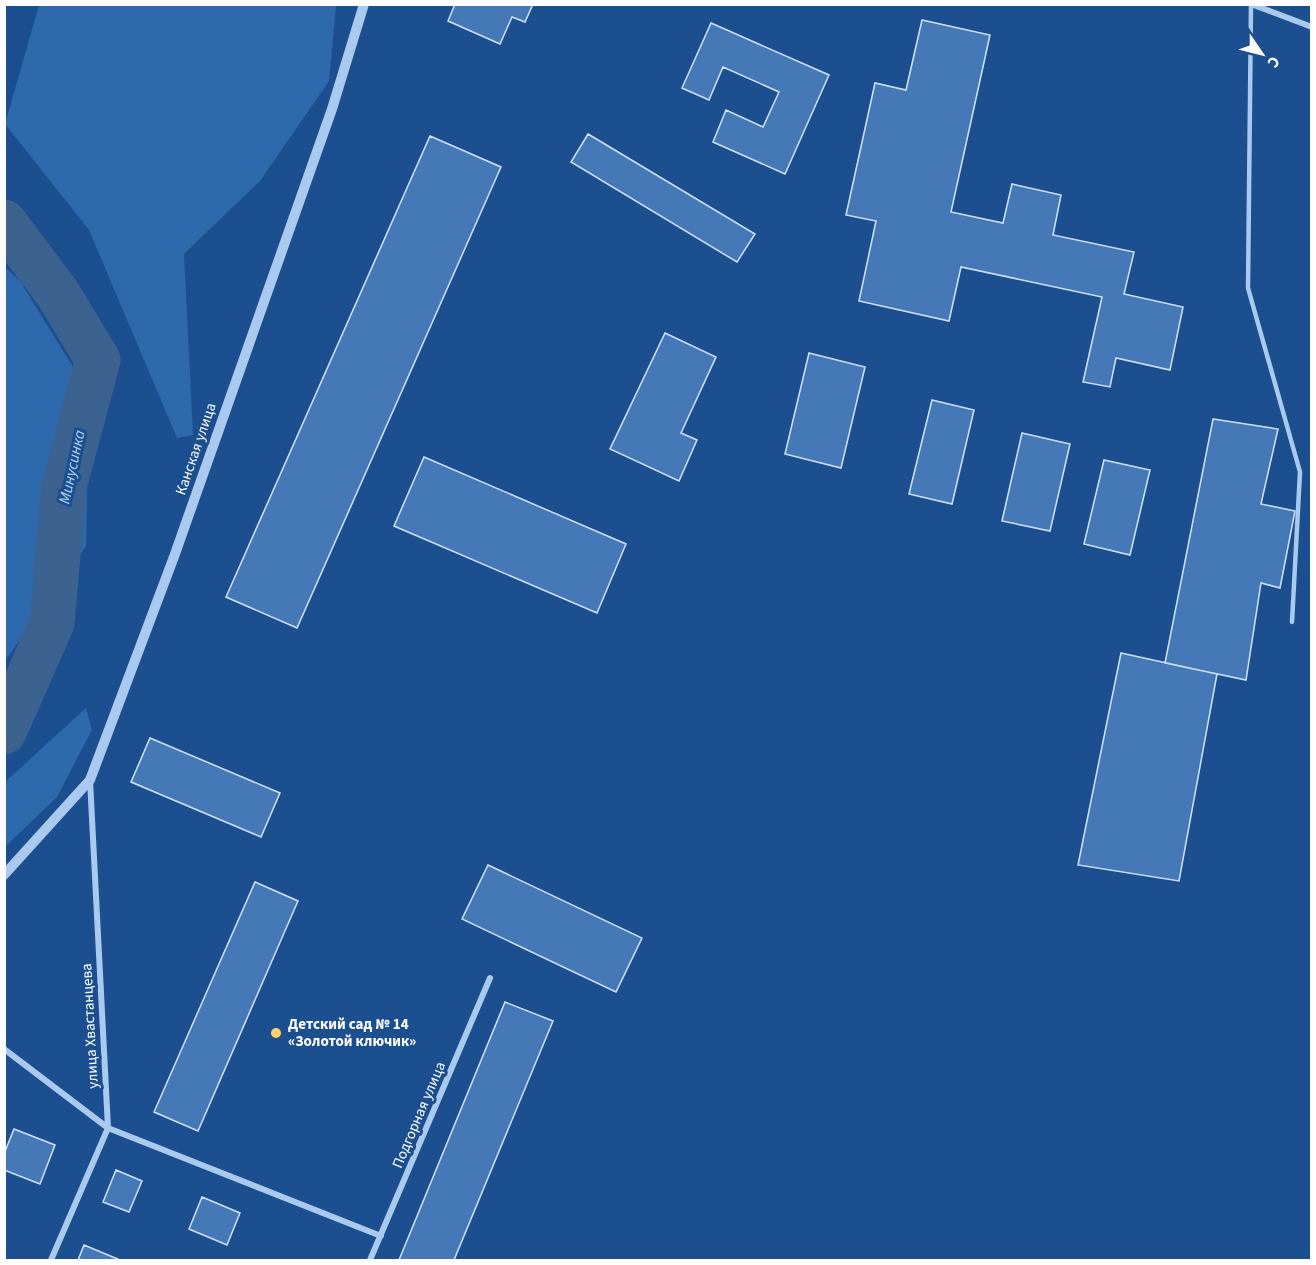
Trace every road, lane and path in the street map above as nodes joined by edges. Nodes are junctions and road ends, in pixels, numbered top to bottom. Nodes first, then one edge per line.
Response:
1 (364, 4) edge
2 (1251, 5) edge
3 (1311, 27) edge
4 (1292, 622) dead end
5 (90, 780) junction
6 (4, 875) edge
7 (490, 978) dead end
8 (4, 1049) edge
9 (108, 1128) junction
10 (381, 1236) junction
11 (51, 1260) edge
12 (370, 1260) edge

1 - 5 street, Канская улица
2 - 3 street
2 - 4 lane
5 - 6 street, Канская улица
5 - 9 street, улица Хвастанцева
7 - 10 street, Подгорная улица
8 - 9 street
9 - 10 street
9 - 11 street, улица Хвастанцева
10 - 12 street, Подгорная улица

